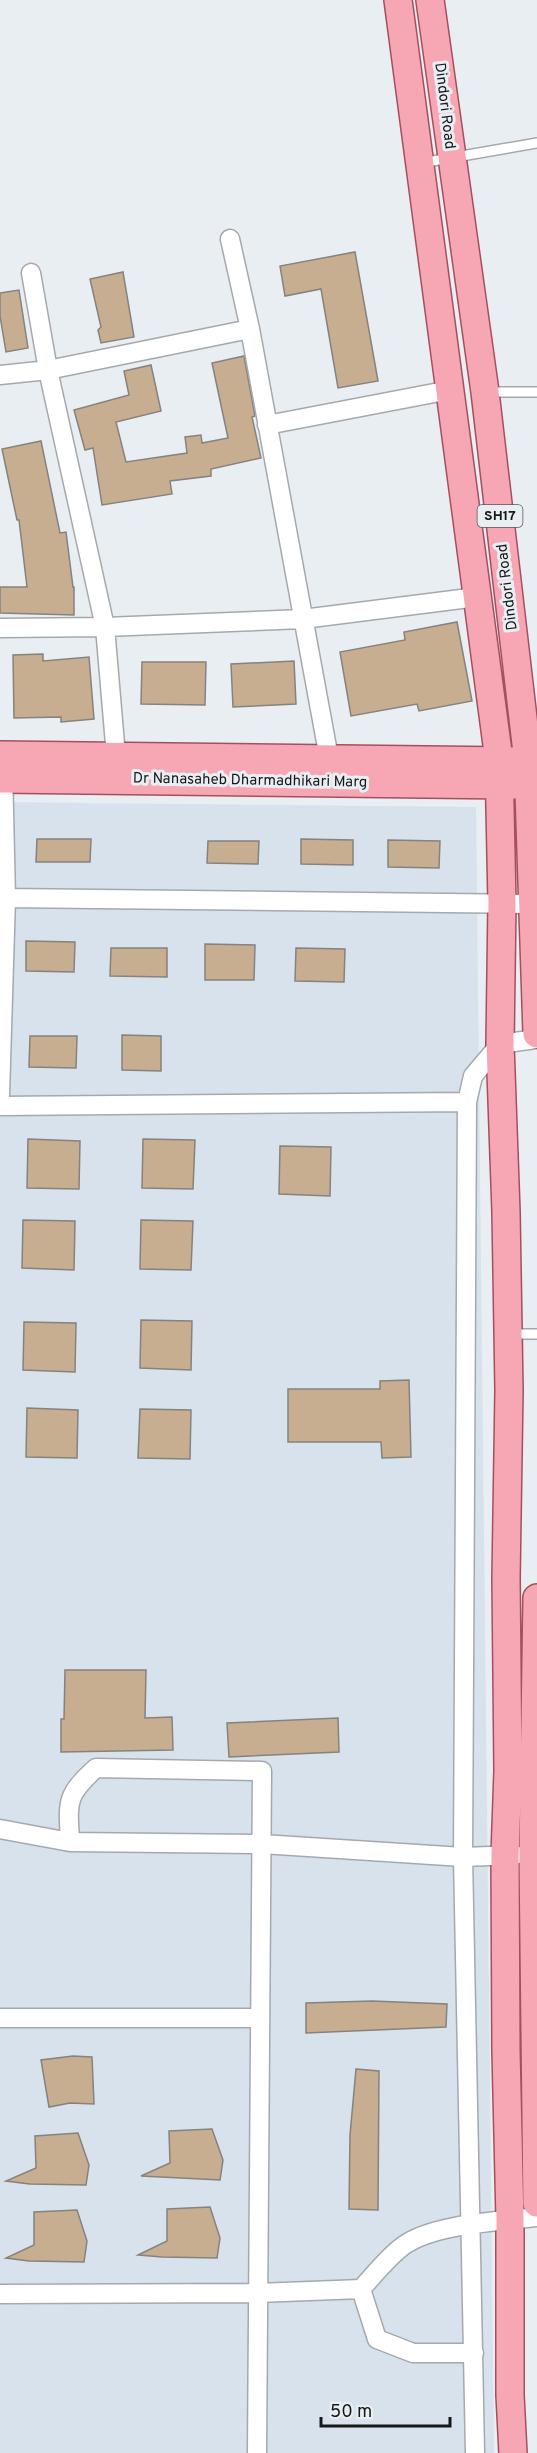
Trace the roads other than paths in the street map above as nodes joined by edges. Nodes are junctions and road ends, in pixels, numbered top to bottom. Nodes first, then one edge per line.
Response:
1 (398, 0) edge
2 (430, 0) edge
3 (537, 143) edge
4 (451, 159) junction
5 (420, 163) junction
6 (230, 239) dead end
7 (31, 273) dead end
8 (250, 329) junction
9 (48, 370) junction
10 (0, 375) edge
11 (450, 390) junction
12 (485, 392) junction
13 (537, 392) edge
14 (267, 425) junction
15 (477, 597) junction
16 (303, 619) junction
17 (105, 627) junction
18 (0, 628) edge
19 (116, 756) junction
20 (329, 758) junction
21 (1, 767) edge
22 (500, 772) junction
23 (533, 773) edge
24 (6, 898) junction
25 (502, 903) junction
26 (533, 904) junction
27 (537, 1034) edge
28 (537, 1039) edge
29 (500, 1044) junction
30 (0, 1095) edge
31 (467, 1102) junction
32 (0, 1106) edge
33 (508, 1334) junction
34 (537, 1334) edge
35 (537, 1598) edge
36 (0, 1829) edge
37 (70, 1842) junction
38 (262, 1844) junction
39 (535, 1849) edge
40 (506, 1855) junction
41 (463, 1857) junction
42 (0, 2018) edge
43 (260, 2018) junction
44 (537, 2203) edge
45 (537, 2217) edge
46 (510, 2220) junction
47 (471, 2224) junction
48 (361, 2289) junction
49 (258, 2293) junction
50 (0, 2294) edge
51 (474, 2353) junction
52 (257, 2453) edge
53 (476, 2453) edge
54 (513, 2453) edge

1 - 5 main road
2 - 4 main road, Dindori Road / SH17
3 - 4 lane
4 - 5 lane
4 - 12 main road, Dindori Road / SH17
5 - 11 main road
6 - 8 street
7 - 9 street
8 - 9 street
8 - 14 street
9 - 10 street
9 - 17 street
11 - 14 street
11 - 15 main road
12 - 13 lane
12 - 23 main road, Dindori Road / SH17
14 - 16 street
15 - 16 street
15 - 22 main road
16 - 17 street
16 - 20 street
17 - 18 street
17 - 19 street
19 - 20 main road, Dr Nanasaheb Dharmadhikari Marg
19 - 21 main road, Dr Nanasaheb Dharmadhikari Marg
20 - 22 main road, Dr Nanasaheb Dharmadhikari Marg
21 - 22 main road, Dr Nanasaheb Dharmadhikari Marg
21 - 24 street
22 - 23 main road
22 - 25 main road
23 - 26 main road, Dindori Road / SH17
24 - 25 street
24 - 30 street
25 - 26 street
25 - 29 main road
26 - 27 main road, Dindori Road / SH17
28 - 29 street
29 - 31 street
29 - 33 main road
31 - 32 street
31 - 41 street
33 - 34 lane
33 - 40 main road
35 - 39 main road
36 - 37 street
37 - 38 street
37 - 38 street
38 - 41 street
38 - 43 street
39 - 40 street
39 - 44 main road
40 - 41 street
40 - 46 main road
41 - 47 street
42 - 43 street
43 - 49 street
45 - 46 street
46 - 47 street
46 - 54 main road
47 - 48 street
47 - 51 street
48 - 49 street
48 - 51 street
49 - 50 street
49 - 52 street
51 - 53 street

